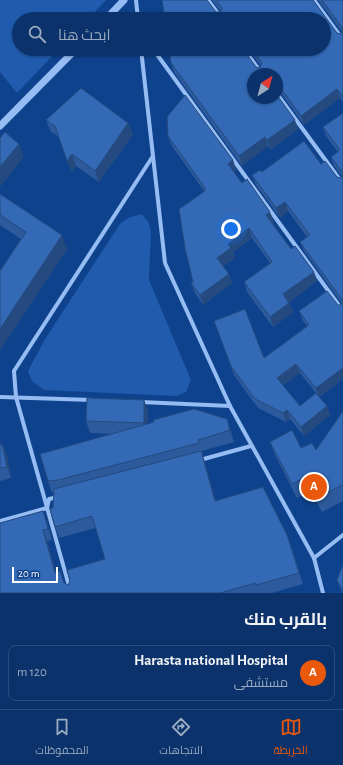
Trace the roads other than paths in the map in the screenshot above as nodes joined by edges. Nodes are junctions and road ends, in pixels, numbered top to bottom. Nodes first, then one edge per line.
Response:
1 (124, 0) edge
2 (136, 0) edge
3 (208, 0) edge
4 (314, 0) edge
5 (113, 12) edge
6 (137, 12) edge
7 (217, 12) edge
8 (323, 12) edge
9 (331, 23) edge
10 (343, 40) edge
11 (69, 56) edge
12 (143, 56) edge
13 (158, 56) edge
14 (249, 56) edge
15 (258, 68) edge
16 (283, 102) edge
17 (0, 126) edge
18 (153, 156) junction
19 (343, 184) edge
20 (343, 311) edge
21 (0, 397) edge
22 (16, 398) junction
23 (96, 401) edge
24 (135, 402) edge
25 (230, 406) junction
26 (251, 446) junction
27 (191, 462) edge
28 (64, 495) edge
29 (47, 508) junction
30 (0, 522) edge
31 (343, 534) edge
32 (314, 558) junction
33 (71, 593) edge
34 (323, 593) edge

1 - 5 street
2 - 6 street
3 - 7 street
4 - 8 street
9 - 10 street
11 - 17 street
12 - 18 street
13 - 20 street
14 - 15 street
16 - 19 street
18 - 22 street
18 - 25 street
21 - 22 street
22 - 23 street
22 - 29 street
24 - 25 street
25 - 26 street
26 - 27 street
26 - 32 street
28 - 29 street
29 - 30 street
29 - 33 street
31 - 32 street
32 - 34 street

